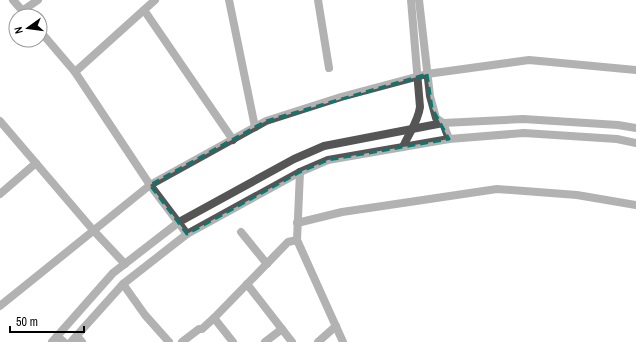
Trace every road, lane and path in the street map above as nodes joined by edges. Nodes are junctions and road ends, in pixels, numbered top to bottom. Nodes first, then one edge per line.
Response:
1 (13, 0) edge
2 (38, 0) edge
3 (155, 0) edge
4 (229, 0) edge
5 (318, 0) edge
6 (411, 0) edge
7 (419, 0) edge
8 (20, 8) edge
9 (30, 8) edge
10 (144, 10) junction
11 (48, 41) edge
12 (329, 68) dead end
13 (636, 70) edge
14 (75, 72) junction
15 (428, 74) junction
16 (418, 76) junction
17 (0, 121) edge
18 (442, 123) junction
19 (255, 127) junction
20 (636, 128) edge
21 (411, 129) junction
22 (449, 139) junction
23 (233, 140) junction
24 (636, 143) edge
25 (403, 147) junction
26 (36, 163) junction
27 (300, 172) junction
28 (150, 186) junction
29 (0, 194) edge
30 (636, 205) edge
31 (179, 222) junction
32 (297, 223) junction
33 (93, 230) junction
34 (241, 232) dead end
35 (187, 234) junction
36 (297, 240) junction
37 (125, 264) junction
38 (267, 264) junction
39 (123, 284) junction
40 (247, 284) junction
41 (0, 306) edge
42 (214, 318) junction
43 (336, 326) junction
44 (282, 329) junction
45 (54, 339) edge
46 (76, 340) edge
47 (64, 342) edge
48 (169, 342) edge
49 (182, 342) edge
50 (234, 342) edge
51 (265, 342) edge
52 (292, 342) edge
53 (318, 342) edge
54 (343, 342) edge

1 - 8 street
2 - 9 street
3 - 10 street
4 - 19 street
5 - 12 street
6 - 16 street
7 - 15 street
10 - 14 street
10 - 23 street
11 - 14 street
13 - 15 street
14 - 28 street
15 - 16 street
15 - 18 street
16 - 19 street
16 - 21 street
17 - 26 street
18 - 20 street
18 - 21 street
18 - 22 street
19 - 23 street
21 - 25 street
21 - 31 street
22 - 24 street
22 - 25 street
23 - 28 street
25 - 27 street
26 - 29 street
26 - 33 street
27 - 32 street
27 - 35 street
28 - 31 street
28 - 33 street
30 - 32 street
31 - 35 street
31 - 37 street
32 - 36 street
33 - 37 street
33 - 41 street
34 - 38 street
35 - 39 street
36 - 38 street
36 - 43 street
37 - 45 street
38 - 40 street
39 - 46 street
39 - 48 street
40 - 42 street
40 - 44 street
42 - 49 street
42 - 50 street
43 - 53 street
43 - 54 street
44 - 51 street
44 - 52 street
45 - 47 street

